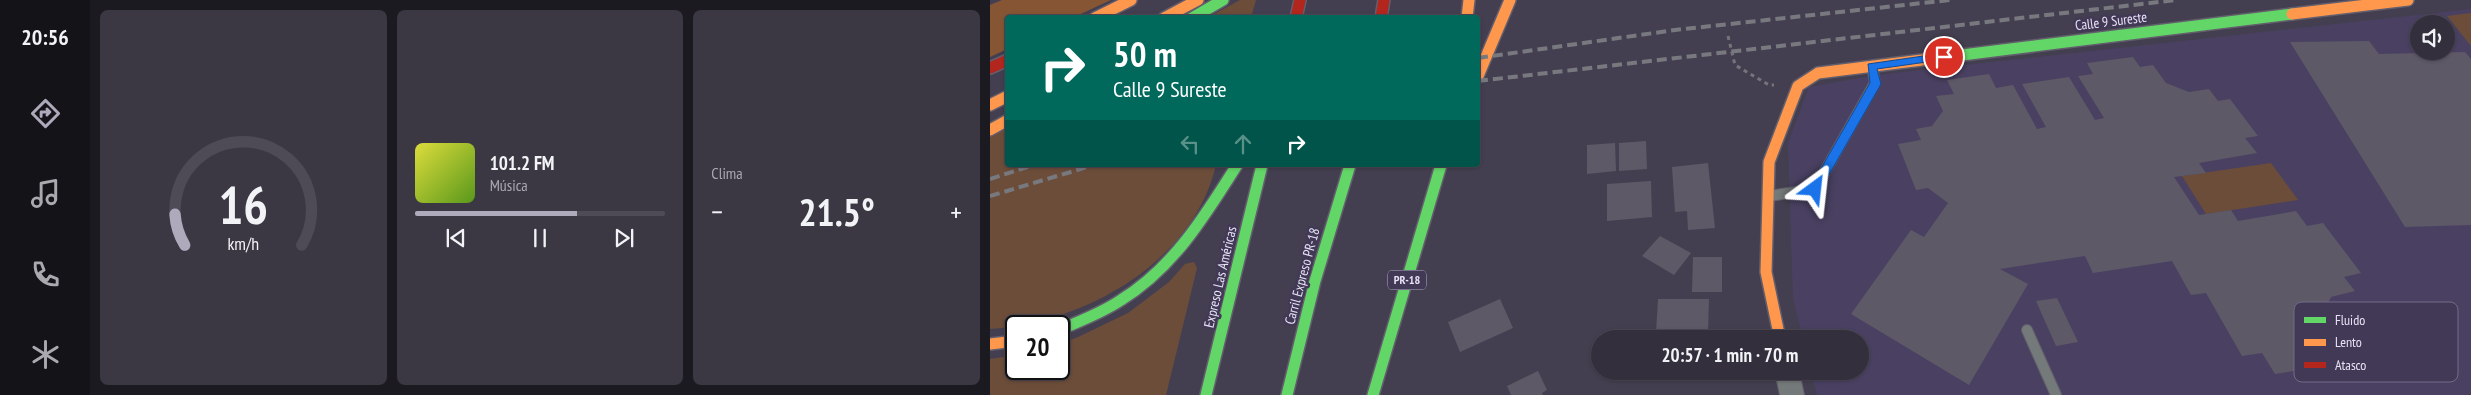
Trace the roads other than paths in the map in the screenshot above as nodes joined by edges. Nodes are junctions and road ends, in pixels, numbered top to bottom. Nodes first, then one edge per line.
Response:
1 (1131, 0) edge
2 (1198, 0) edge
3 (1224, 0) edge
4 (1300, 0) edge
5 (1384, 0) edge
6 (1468, 0) edge
7 (1504, 0) edge
8 (1510, 0) edge
9 (2408, 0) edge
10 (2343, 4) edge
11 (1101, 15) edge
12 (1170, 15) edge
13 (1197, 15) edge
14 (1297, 15) edge
15 (1382, 15) edge
16 (1467, 15) edge
17 (1492, 44) junction
18 (1005, 61) edge
19 (1872, 66) junction
20 (990, 68) edge
21 (1480, 71) edge
22 (1005, 98) edge
23 (990, 105) edge
24 (1005, 122) edge
25 (990, 130) edge
26 (1236, 167) edge
27 (1262, 167) edge
28 (1349, 167) edge
29 (1440, 167) edge
30 (1768, 197) junction
31 (1070, 326) edge
32 (1778, 330) edge
33 (2027, 330) dead end
34 (1005, 342) edge
35 (990, 344) edge
36 (1789, 380) edge
37 (1206, 395) edge
38 (1287, 395) edge
39 (1374, 395) edge
40 (1792, 395) edge
41 (2056, 395) edge

1 - 11 main road
2 - 12 main road
3 - 13 main road
4 - 14 main road
5 - 15 main road
6 - 16 main road
7 - 17 main road
8 - 17 main road
9 - 10 main road, Calle 9 Sureste
10 - 19 main road, Calle 9 Sureste
17 - 21 main road
18 - 20 main road
19 - 30 lane
19 - 30 main road, Calle 9 Sureste
22 - 23 main road
24 - 25 main road
26 - 31 main road
27 - 37 main road, Expreso Las Américas
28 - 38 main road, Carril Expreso PR-18
29 - 39 main road, PR-18
30 - 32 main road
33 - 41 lane
34 - 35 main road
36 - 40 street

